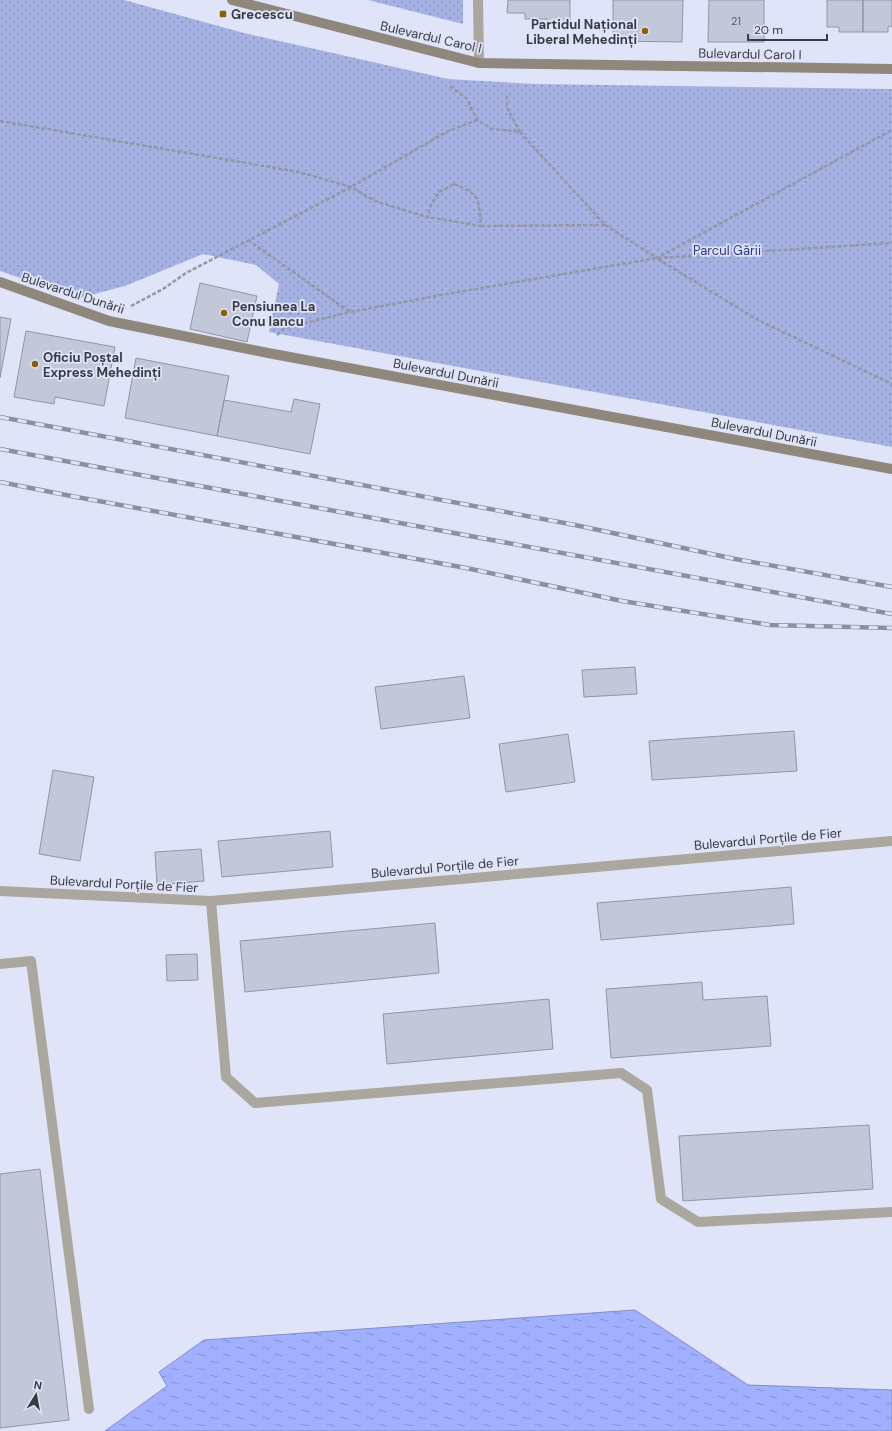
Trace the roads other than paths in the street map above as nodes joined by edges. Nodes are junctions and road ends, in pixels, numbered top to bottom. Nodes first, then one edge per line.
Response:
1 (232, 0) edge
2 (478, 0) edge
3 (479, 63) junction
4 (892, 70) edge
5 (0, 282) edge
6 (892, 469) edge
7 (892, 841) edge
8 (0, 891) edge
9 (211, 901) junction
10 (0, 964) edge
11 (892, 1212) edge
12 (89, 1409) dead end

1 - 3 street, Bulevardul Carol I
2 - 3 street
3 - 4 street, Bulevardul Carol I
5 - 6 street, Bulevardul Dunării
7 - 9 street, Bulevardul Porțile de Fier
8 - 9 street, Bulevardul Porțile de Fier
9 - 11 street
10 - 12 street

